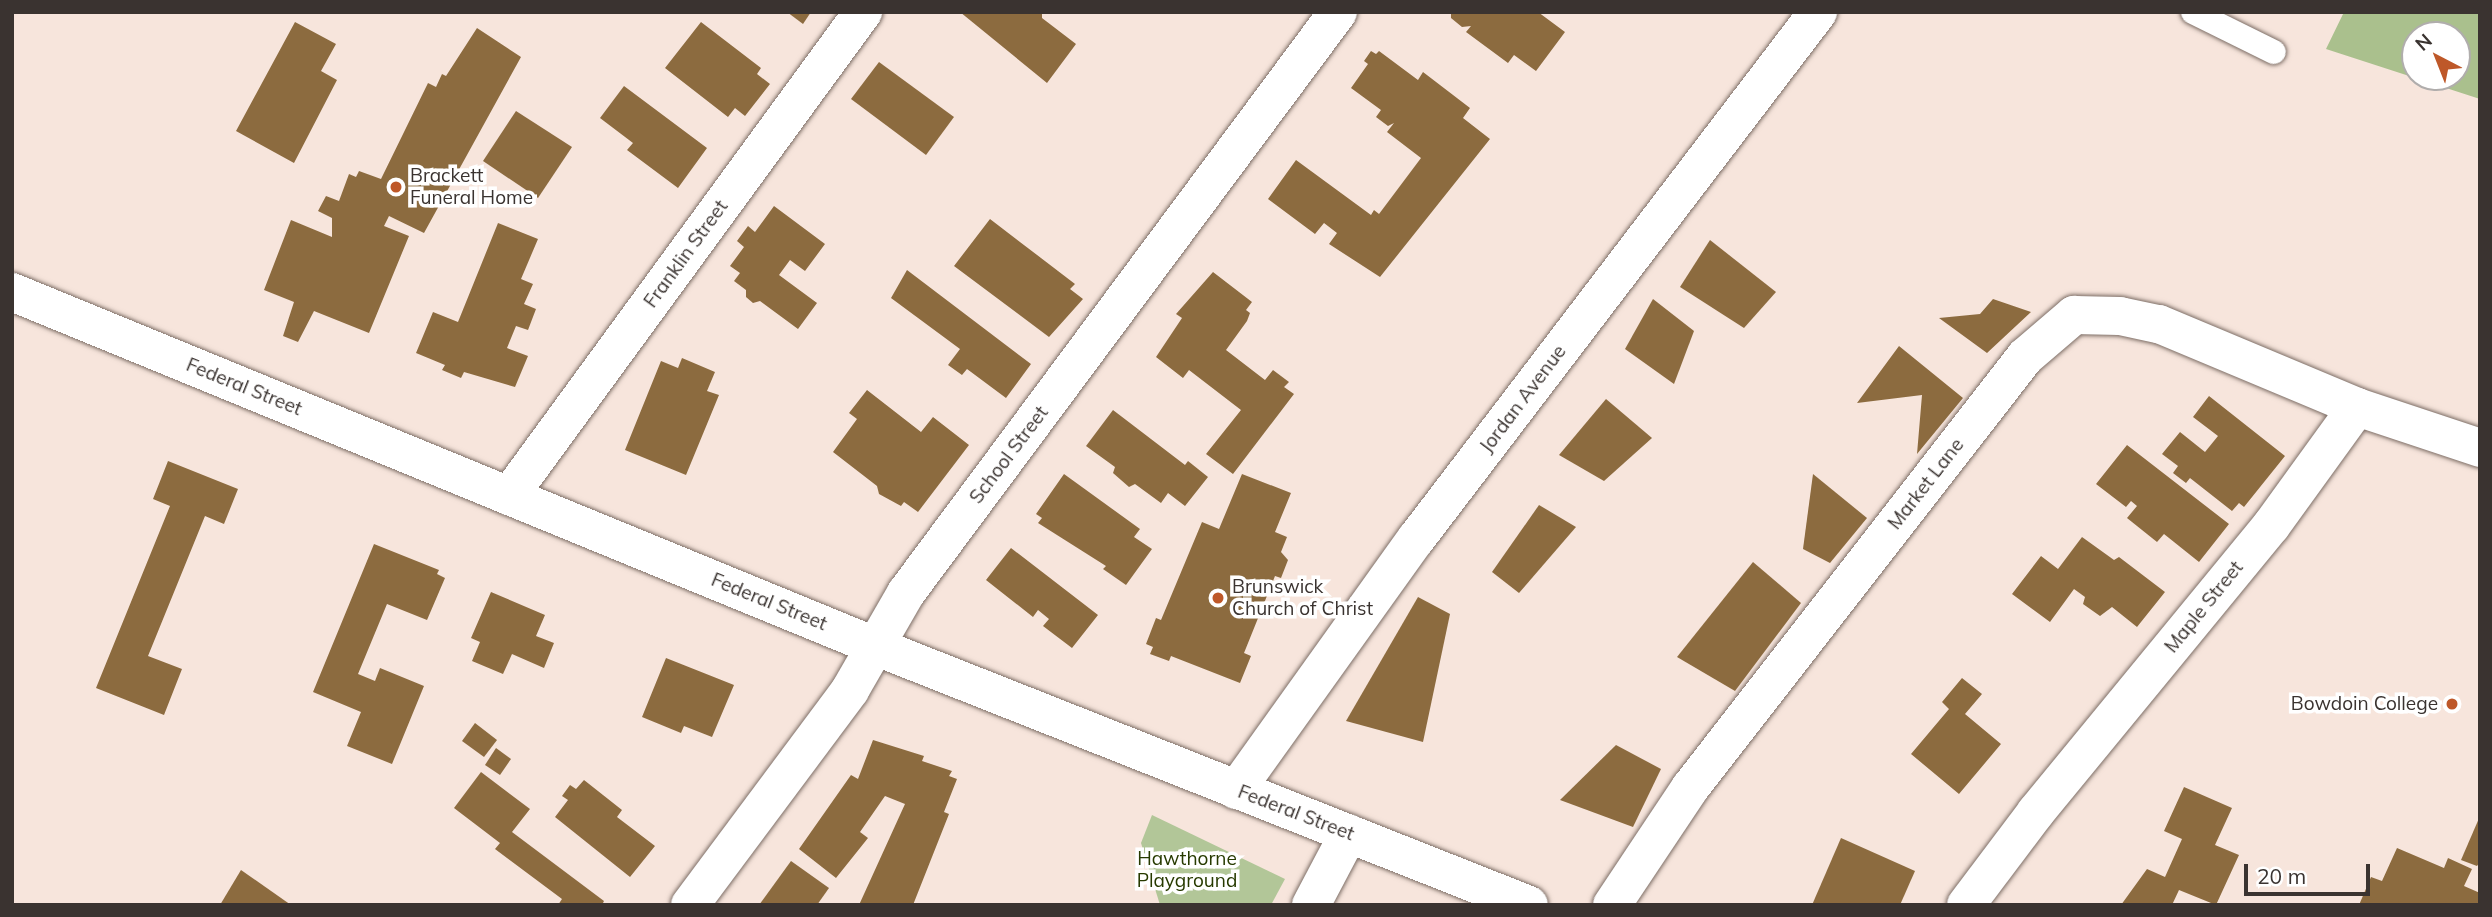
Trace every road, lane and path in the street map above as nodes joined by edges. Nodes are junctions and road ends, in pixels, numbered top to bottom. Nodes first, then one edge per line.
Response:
1 (863, 12) edge
2 (1338, 12) edge
3 (1818, 12) edge
4 (2193, 12) edge
5 (2274, 52) dead end
6 (12, 292) edge
7 (2357, 407) junction
8 (2480, 448) edge
9 (509, 496) junction
10 (877, 647) junction
11 (1236, 790) junction
12 (1349, 833) junction
13 (690, 905) edge
14 (1311, 905) edge
15 (1529, 905) edge
16 (1612, 905) edge
17 (1966, 905) edge

1 - 9 street, Franklin Street
2 - 10 street, School Street
3 - 11 street, Jordan Avenue
4 - 5 lane
6 - 9 street, Federal Street
7 - 8 street
7 - 16 street, Market Lane
7 - 17 street, Maple Street
9 - 10 street, Federal Street
10 - 11 street, Federal Street
10 - 13 street, School Street
11 - 12 street, Federal Street
12 - 14 street
12 - 15 street, Federal Street

